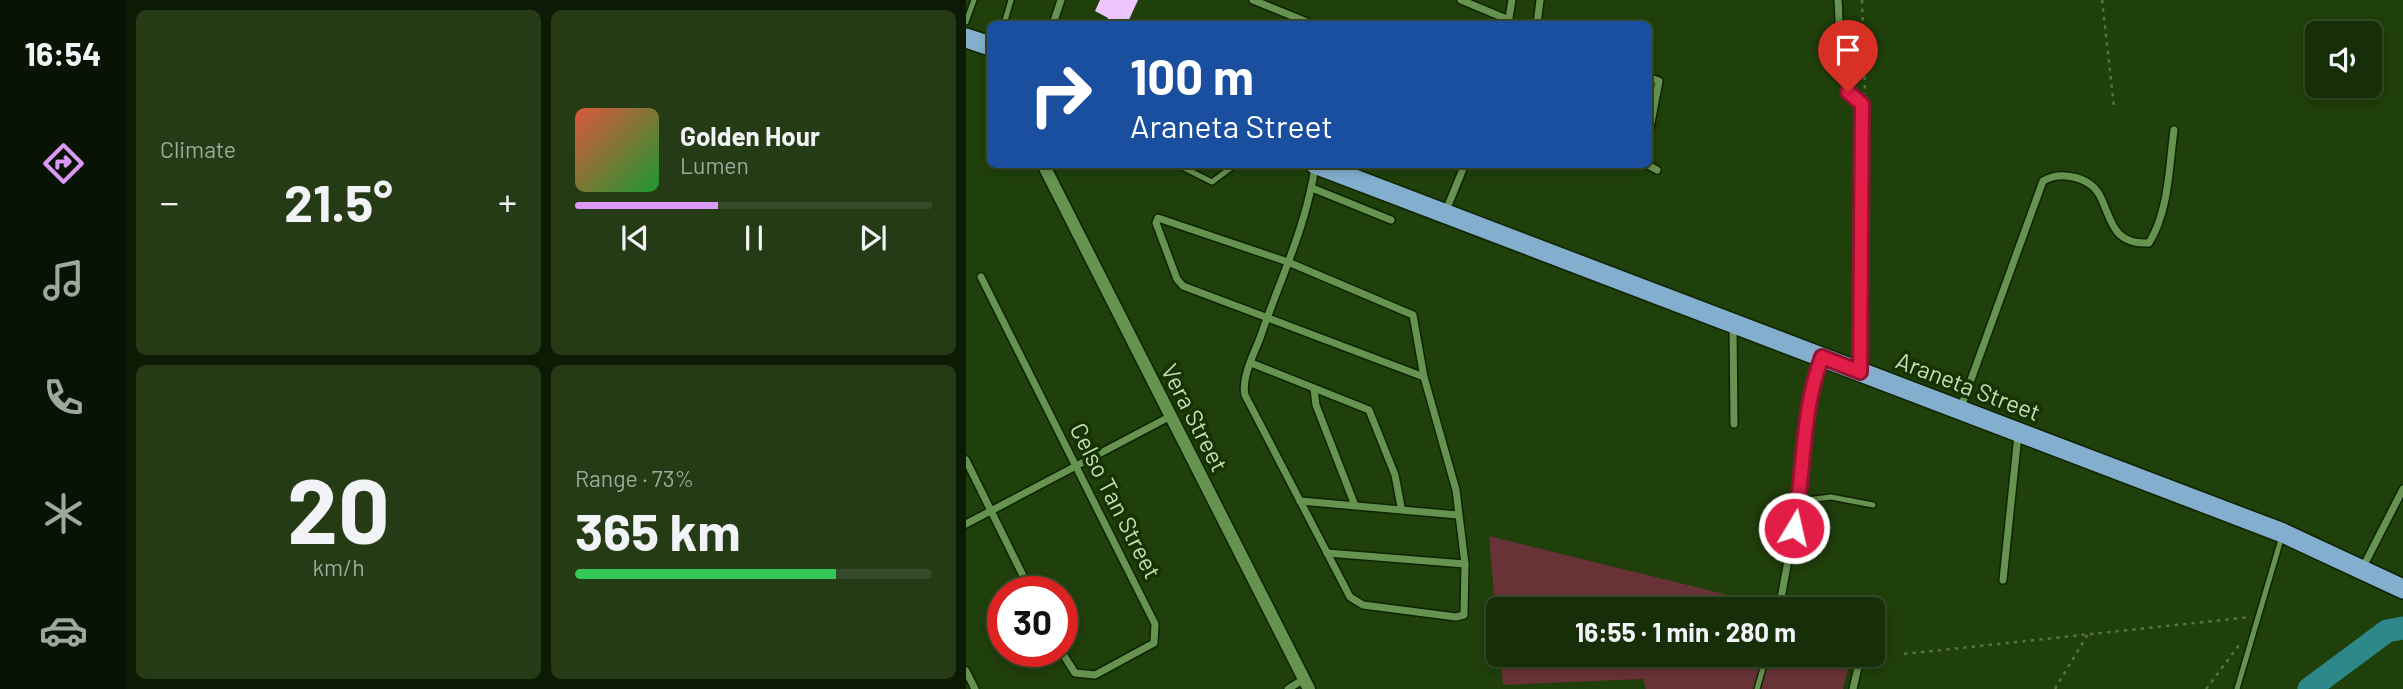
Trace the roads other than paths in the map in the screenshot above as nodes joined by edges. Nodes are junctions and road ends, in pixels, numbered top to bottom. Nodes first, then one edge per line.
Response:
1 (974, 0) edge
2 (1011, 0) edge
3 (1061, 0) edge
4 (1253, 0) edge
5 (1461, 0) edge
6 (1512, 0) edge
7 (1540, 0) edge
8 (1838, 0) edge
9 (1005, 21) edge
10 (1054, 21) edge
11 (1305, 21) edge
12 (1507, 21) edge
13 (1509, 21) edge
14 (1537, 21) edge
15 (966, 22) edge
16 (966, 38) edge
17 (987, 47) edge
18 (1652, 78) edge
19 (1652, 117) edge
20 (2174, 130) dead end
21 (1652, 167) edge
22 (1049, 168) edge
23 (1184, 168) edge
24 (1232, 168) edge
25 (1314, 168) edge
26 (1325, 168) edge
27 (1463, 168) edge
28 (1657, 170) dead end
29 (1312, 188) junction
30 (1444, 214) junction
31 (1391, 220) dead end
32 (1288, 262) junction
33 (981, 276) dead end
34 (1266, 318) junction
35 (1732, 323) junction
36 (1822, 357) junction
37 (1251, 363) junction
38 (1860, 372) junction
39 (1424, 377) junction
40 (1314, 389) junction
41 (1959, 411) junction
42 (1169, 417) junction
43 (1734, 424) dead end
44 (2019, 434) junction
45 (966, 460) edge
46 (1076, 468) junction
47 (2403, 489) edge
48 (1300, 501) junction
49 (1799, 501) junction
50 (1354, 503) junction
51 (1873, 505) dead end
52 (1401, 507) junction
53 (990, 512) junction
54 (1458, 515) junction
55 (966, 524) edge
56 (2283, 533) junction
57 (1326, 553) junction
58 (1465, 564) junction
59 (2362, 570) junction
60 (1023, 576) edge
61 (2003, 580) dead end
62 (2403, 589) edge
63 (1781, 597) edge
64 (1071, 667) edge
65 (1763, 667) edge
66 (1858, 667) edge
67 (966, 671) edge
68 (1307, 684) edge
69 (975, 689) edge
70 (1288, 689) edge
71 (1757, 689) edge
72 (1853, 689) edge
73 (2237, 689) edge

1 - 15 lane
2 - 9 lane
3 - 10 street
4 - 11 street
5 - 12 street
6 - 13 street
7 - 14 street
8 - 38 street
16 - 17 highway
18 - 19 street
20 - 41 street
21 - 28 street
22 - 42 street, Vera Street
23 - 24 lane
25 - 29 street
26 - 30 highway, Araneta Street
27 - 30 street
29 - 31 street
29 - 32 street
30 - 35 highway, Araneta Street
32 - 34 street
32 - 34 street
32 - 39 street
33 - 46 street, Celso Tan Street
34 - 37 street
34 - 39 street
35 - 36 highway, Araneta Street
35 - 43 street
36 - 38 highway, Araneta Street
36 - 49 street
37 - 40 street
37 - 48 street
38 - 41 highway, Araneta Street
39 - 54 street
40 - 50 street
40 - 52 street
41 - 44 highway, Araneta Street
42 - 46 street
42 - 68 street, Vera Street
44 - 56 highway, Araneta Street
44 - 61 street
45 - 53 street
46 - 53 street
46 - 64 street, Celso Tan Street
47 - 59 street
48 - 50 street
48 - 57 street
49 - 51 lane
49 - 63 street
50 - 52 street
52 - 54 street
53 - 55 street
53 - 60 street
54 - 58 street
56 - 59 highway, Araneta Street
56 - 73 lane
57 - 58 street
57 - 58 street
59 - 62 highway, Araneta Street
65 - 71 lane
66 - 72 street
67 - 69 street
68 - 70 street

